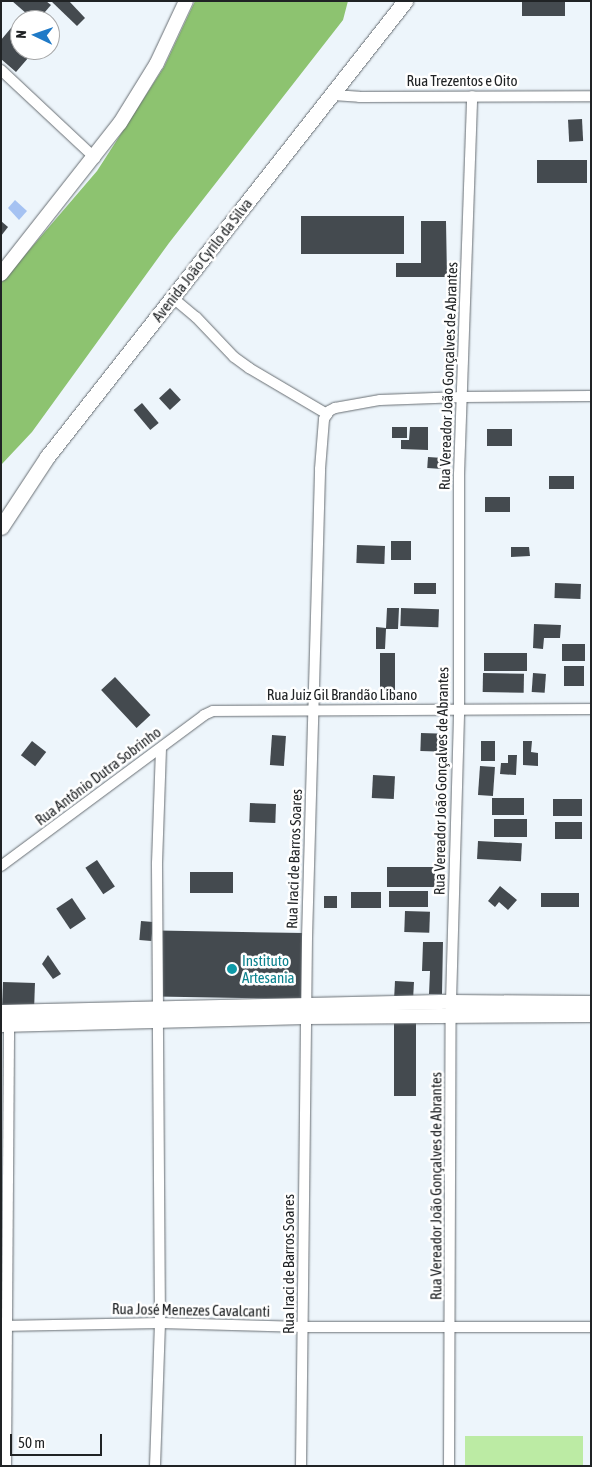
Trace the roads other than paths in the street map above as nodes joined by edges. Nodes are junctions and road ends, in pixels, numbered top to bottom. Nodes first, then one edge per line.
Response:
1 (186, 1) edge
2 (405, 1) edge
3 (1, 70) edge
4 (333, 94) junction
5 (472, 96) junction
6 (591, 96) edge
7 (94, 158) junction
8 (1, 274) edge
9 (173, 298) junction
10 (462, 396) junction
11 (591, 396) edge
12 (327, 414) junction
13 (2, 528) edge
14 (591, 709) edge
15 (313, 710) junction
16 (459, 710) junction
17 (213, 711) joint
18 (161, 748) junction
19 (1, 866) edge
20 (591, 1004) edge
21 (451, 1009) junction
22 (306, 1011) junction
23 (591, 1015) edge
24 (158, 1016) junction
25 (5, 1019) edge
26 (160, 1323) junction
27 (4, 1326) edge
28 (304, 1326) junction
29 (451, 1327) junction
30 (591, 1327) edge
31 (6, 1466) edge
32 (155, 1466) edge
33 (301, 1466) edge
34 (449, 1466) edge

1 - 7 main road
2 - 4 main road, Avenida João Cyrilo da Silva
3 - 7 street
4 - 5 street, Rua Trezentos e Oito
4 - 9 main road, Avenida João Cyrilo da Silva
5 - 6 street, Rua Trezentos e Oito
5 - 10 street, Rua Vereador João Gonçalves de Abrantes
7 - 8 main road
9 - 12 street
9 - 13 main road, Avenida João Cyrilo da Silva
10 - 11 street
10 - 12 street
10 - 16 street, Rua Vereador João Gonçalves de Abrantes
12 - 15 street, Rua Iraci de Barros Soares
14 - 16 street, Rua Juiz Gil Brandão Líbano
15 - 16 street, Rua Juiz Gil Brandão Líbano
15 - 17 street, Rua Juiz Gil Brandão Líbano
15 - 22 street, Rua Iraci de Barros Soares
16 - 21 street, Rua Vereador João Gonçalves de Abrantes
17 - 18 street, Rua Antônio Dutra Sobrinho
18 - 19 street, Rua Antônio Dutra Sobrinho
18 - 24 street
20 - 21 main road
21 - 22 main road
21 - 23 main road
21 - 29 street, Rua Vereador João Gonçalves de Abrantes
22 - 24 main road
22 - 28 street, Rua Iraci de Barros Soares
24 - 25 main road
24 - 26 street
25 - 27 street
26 - 27 street, Rua José Menezes Cavalcanti
26 - 28 street, Rua José Menezes Cavalcanti
26 - 32 street
27 - 31 street
28 - 29 street, Rua José Menezes Cavalcanti
28 - 33 street, Rua Iraci de Barros Soares
29 - 30 street, Rua José Menezes Cavalcanti
29 - 34 street, Rua Vereador João Gonçalves de Abrantes

